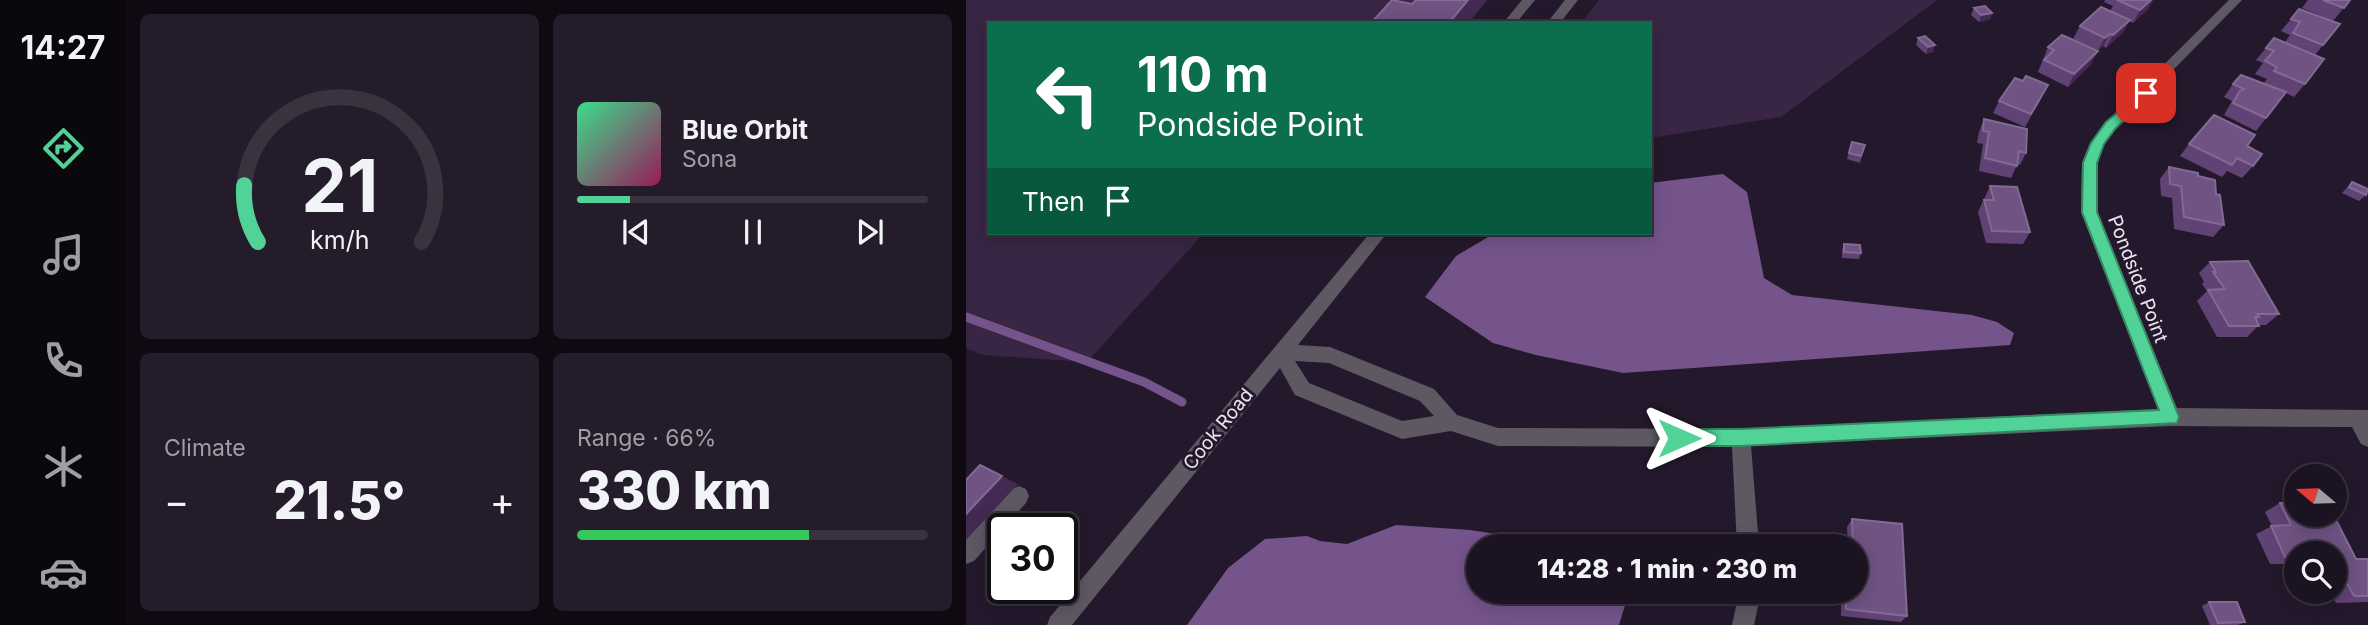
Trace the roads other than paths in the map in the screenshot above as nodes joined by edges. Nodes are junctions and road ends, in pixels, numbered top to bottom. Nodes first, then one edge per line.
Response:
1 (1529, 0) edge
2 (1572, 0) edge
3 (2236, 0) edge
4 (1511, 21) edge
5 (1555, 21) edge
6 (1377, 235) edge
7 (1280, 352) junction
8 (2171, 417) junction
9 (2362, 419) edge
10 (1451, 422) junction
11 (1741, 438) junction
12 (2368, 438) edge
13 (1019, 496) dead end
14 (1747, 534) edge
15 (966, 553) edge
16 (1747, 604) edge
17 (1058, 625) edge
18 (1743, 625) edge

1 - 4 street
2 - 5 street
3 - 8 street, Pondside Point
6 - 7 street, Cook Road
7 - 10 street
7 - 10 street
7 - 17 street, Cook Road
8 - 9 street
8 - 11 street
9 - 12 street
10 - 11 street
11 - 14 street
13 - 15 street
16 - 18 street

